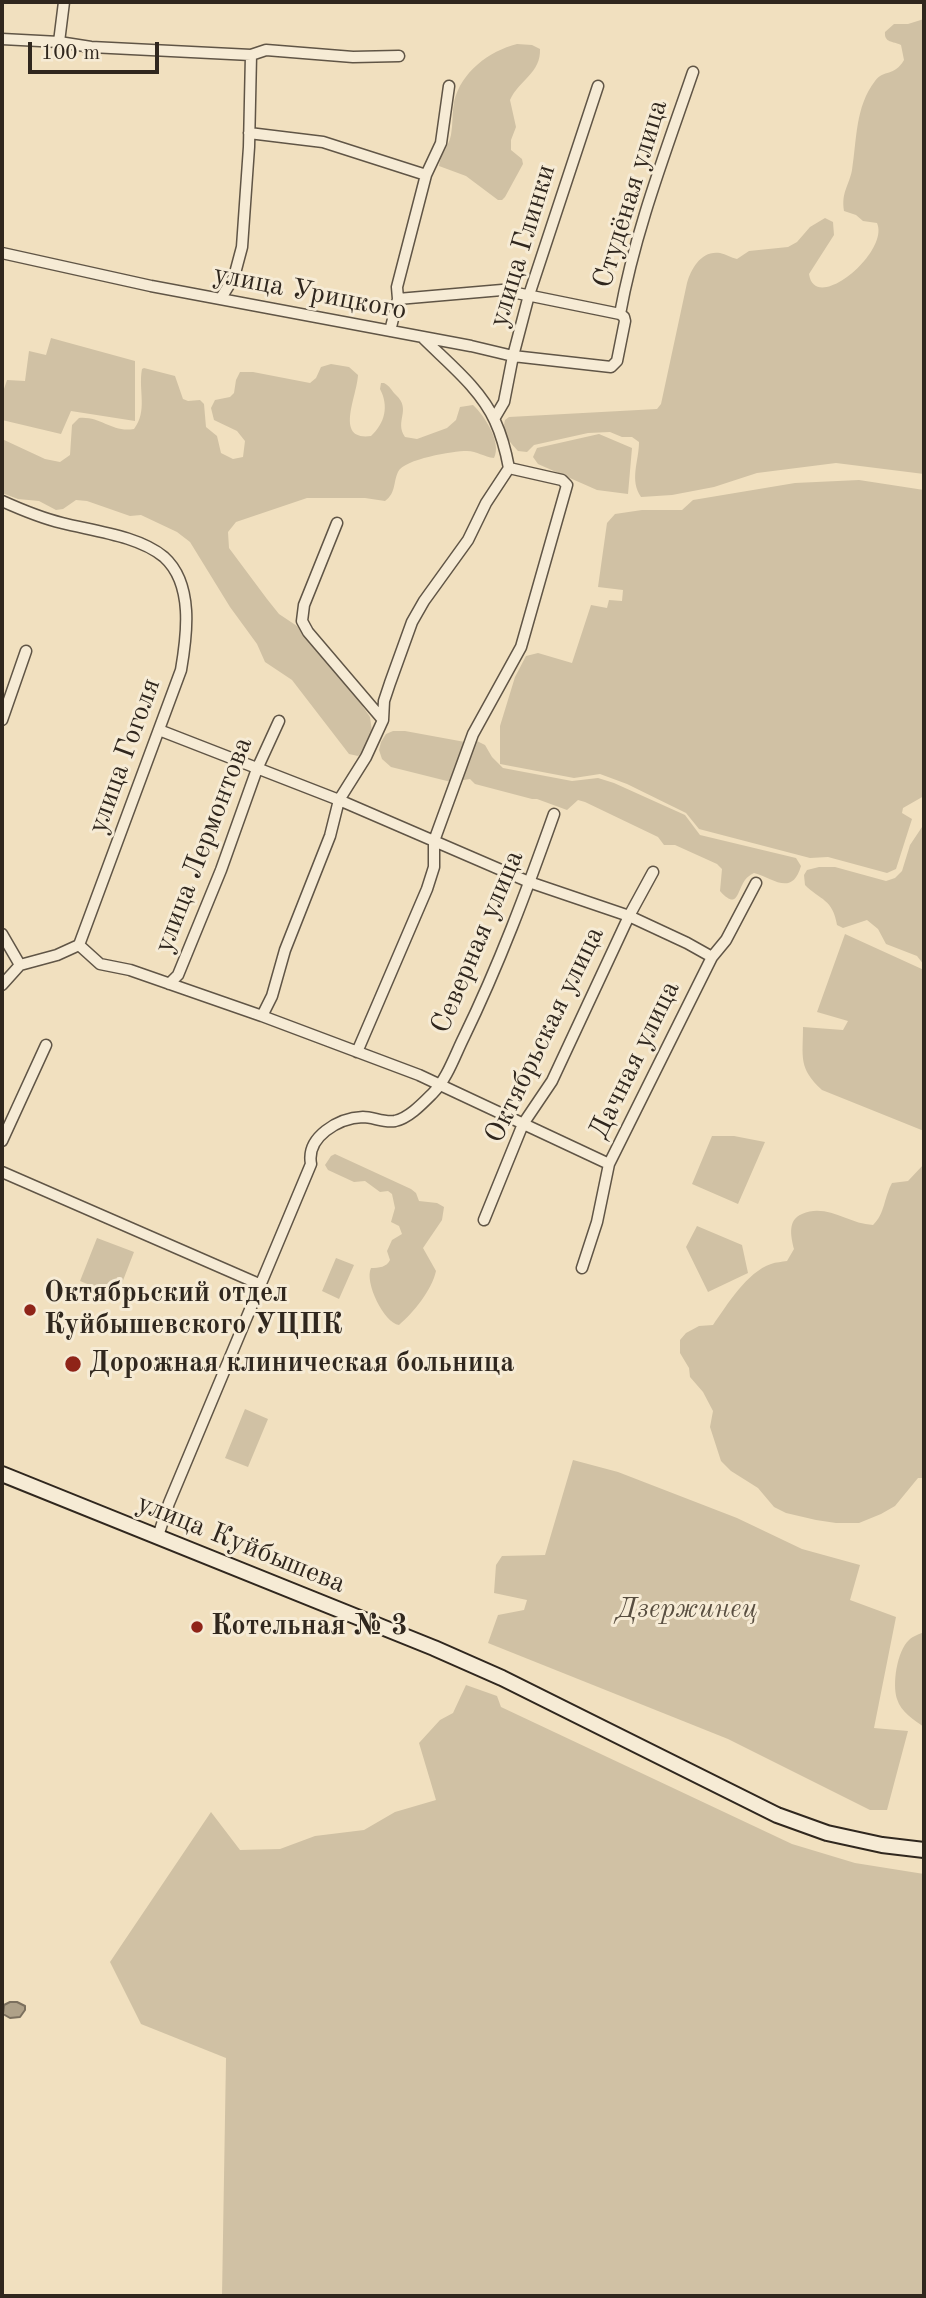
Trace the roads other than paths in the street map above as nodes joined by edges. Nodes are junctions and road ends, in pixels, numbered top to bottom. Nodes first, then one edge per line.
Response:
1 (64, 2) edge
2 (2, 39) edge
3 (59, 42) junction
4 (251, 55) junction
5 (399, 56) dead end
6 (693, 72) dead end
7 (449, 86) dead end
8 (598, 86) dead end
9 (249, 134) junction
10 (426, 175) junction
11 (2, 253) edge
12 (529, 295) junction
13 (220, 298) junction
14 (398, 299) junction
15 (620, 314) junction
16 (390, 331) junction
17 (423, 338) junction
18 (513, 356) junction
19 (611, 366) joint
20 (495, 419) junction
21 (509, 468) junction
22 (2, 500) edge
23 (337, 523) dead end
24 (26, 651) dead end
25 (3, 714) edge
26 (383, 720) junction
27 (279, 721) dead end
28 (159, 730) junction
29 (257, 769) junction
30 (339, 800) junction
31 (554, 814) dead end
32 (434, 841) junction
33 (653, 872) dead end
34 (529, 882) junction
35 (756, 883) dead end
36 (629, 916) junction
37 (2, 934) edge
38 (79, 945) junction
39 (712, 957) junction
40 (20, 965) junction
41 (169, 984) junction
42 (2, 985) edge
43 (262, 1016) junction
44 (46, 1045) dead end
45 (357, 1052) junction
46 (439, 1086) junction
47 (523, 1124) junction
48 (2, 1141) edge
49 (609, 1164) junction
50 (2, 1172) edge
51 (484, 1220) dead end
52 (582, 1268) dead end
53 (259, 1284) junction
54 (2, 1474) edge
55 (158, 1536) junction
56 (924, 1850) edge

1 - 3 street
2 - 3 street
3 - 4 street
4 - 5 street
4 - 9 street
6 - 15 street, Студёная улица
7 - 10 street
8 - 12 street, улица Глинки
9 - 10 street
9 - 13 street
10 - 14 street
11 - 13 street, улица Урицкого
12 - 14 street
12 - 15 street
12 - 18 street, улица Глинки
13 - 16 street, улица Урицкого
14 - 16 street
15 - 19 street, Студёная улица
16 - 17 street, улица Урицкого
17 - 18 street, улица Урицкого
17 - 20 street
18 - 19 street, улица Урицкого
18 - 20 street, улица Глинки
20 - 21 street
21 - 26 street
21 - 32 street
22 - 28 street, улица Гоголя
23 - 26 street
24 - 25 street
26 - 30 street
27 - 29 street, улица Лермонтова
28 - 29 street
28 - 38 street, улица Гоголя
29 - 30 street
29 - 41 street, улица Лермонтова
30 - 32 street
30 - 43 street
31 - 34 street, Северная улица
32 - 34 street
32 - 45 street
33 - 36 street, Октябрьская улица
34 - 36 street
34 - 46 street, Северная улица
35 - 39 street, Дачная улица
36 - 39 street
36 - 47 street, Октябрьская улица
37 - 40 street
38 - 40 street
38 - 41 street
39 - 49 street, Дачная улица
40 - 42 street
41 - 43 street
43 - 45 street
44 - 48 street
45 - 46 street
46 - 47 street
46 - 53 street
47 - 49 street
47 - 51 street, Октябрьская улица
49 - 52 street, Дачная улица
50 - 53 street
53 - 55 street
54 - 55 main road, улица Куйбышева
55 - 56 main road, улица Куйбышева

